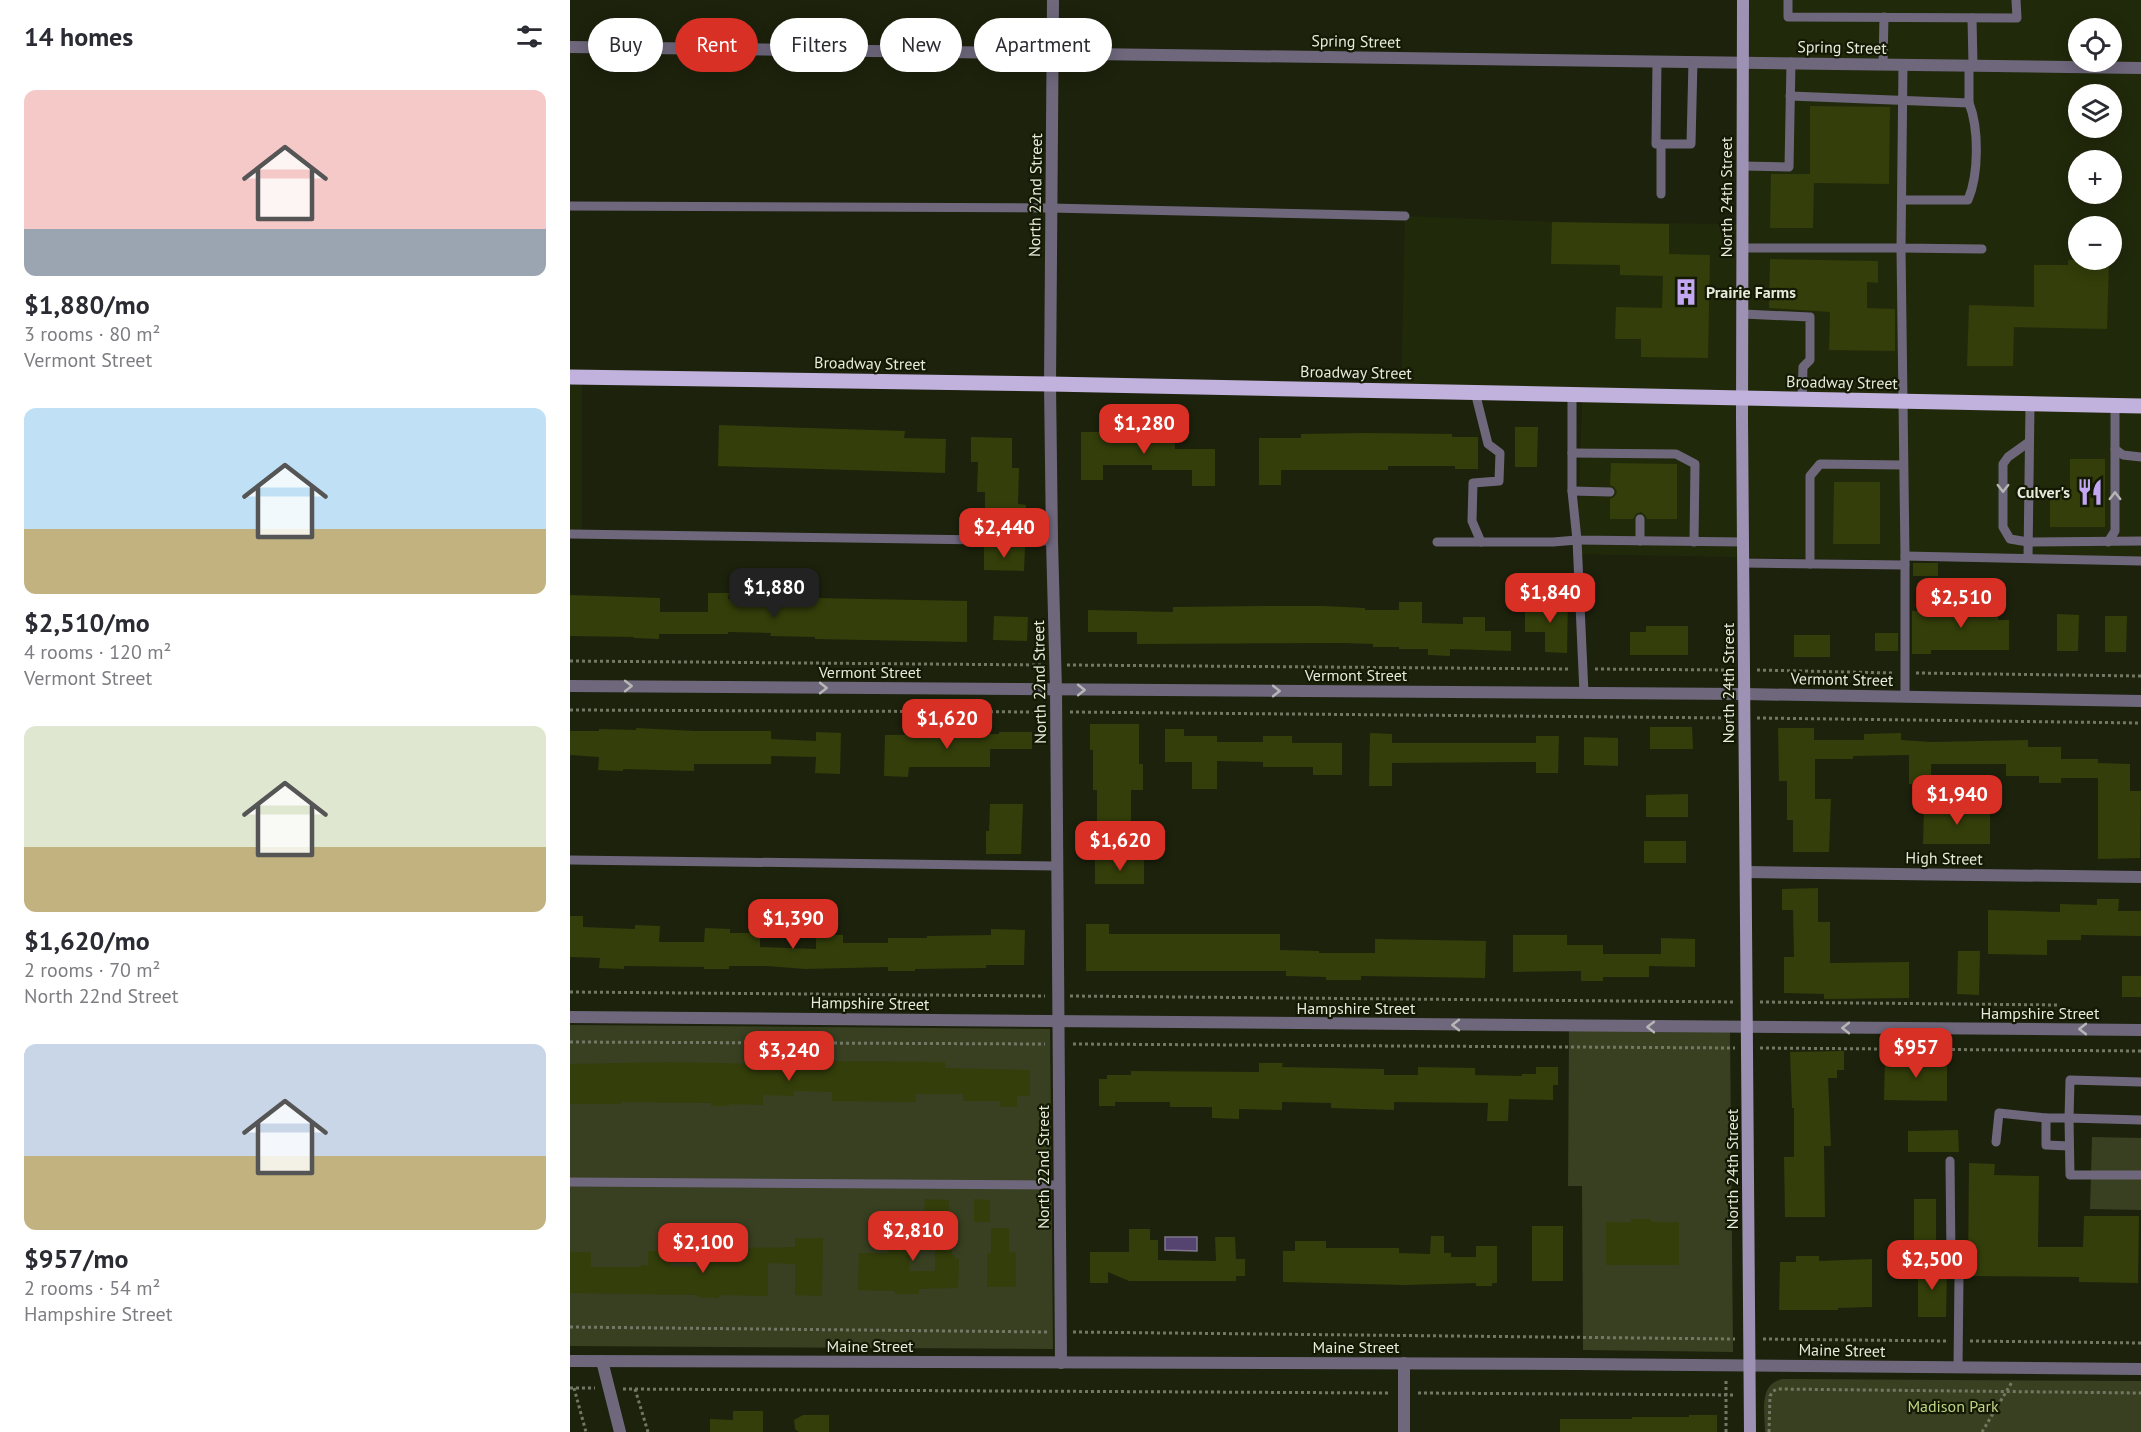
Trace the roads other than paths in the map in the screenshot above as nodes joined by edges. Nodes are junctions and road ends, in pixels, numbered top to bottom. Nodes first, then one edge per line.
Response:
1 (1053, 0) edge
2 (1743, 0) edge
3 (1788, 0) edge
4 (2016, 0) edge
5 (1884, 17) junction
6 (1053, 18) edge
7 (1972, 18) junction
8 (570, 47) edge
9 (974, 53) edge
10 (1112, 55) edge
11 (1657, 61) junction
12 (1693, 61) junction
13 (1743, 62) junction
14 (1791, 62) junction
15 (1883, 64) junction
16 (1903, 64) junction
17 (1971, 65) junction
18 (2141, 68) edge
19 (1053, 72) edge
20 (1790, 96) junction
21 (1903, 99) junction
22 (1969, 103) junction
23 (1661, 144) junction
24 (1743, 166) junction
25 (1661, 194) dead end
26 (1903, 200) junction
27 (570, 206) edge
28 (1050, 208) junction
29 (1405, 216) dead end
30 (1743, 248) junction
31 (1901, 248) junction
32 (1982, 249) dead end
33 (1743, 314) junction
34 (570, 377) edge
35 (1050, 384) junction
36 (1475, 393) junction
37 (1572, 395) junction
38 (1743, 398) junction
39 (1802, 399) junction
40 (1902, 401) junction
41 (2030, 404) junction
42 (2115, 405) junction
43 (2141, 406) edge
44 (2029, 442) junction
45 (2115, 448) junction
46 (1572, 453) junction
47 (2141, 457) edge
48 (1903, 465) junction
49 (1572, 491) junction
50 (1610, 492) dead end
51 (1640, 519) dead end
52 (570, 534) edge
53 (1577, 540) junction
54 (1052, 541) junction
55 (1640, 541) junction
56 (2141, 541) edge
57 (1694, 542) junction
58 (2028, 542) junction
59 (2108, 542) junction
60 (1437, 543) dead end
61 (1481, 543) junction
62 (1743, 543) junction
63 (2028, 558) junction
64 (1905, 560) junction
65 (2141, 561) edge
66 (1743, 563) junction
67 (1810, 564) junction
68 (570, 686) edge
69 (1056, 690) junction
70 (1584, 693) junction
71 (1744, 694) junction
72 (1905, 696) junction
73 (2141, 700) edge
74 (570, 860) edge
75 (1058, 866) junction
76 (1746, 872) junction
77 (2141, 877) edge
78 (570, 1017) edge
79 (1059, 1022) junction
80 (1747, 1027) junction
81 (2141, 1030) edge
82 (2141, 1082) edge
83 (2046, 1118) junction
84 (2069, 1118) junction
85 (2141, 1120) edge
86 (1996, 1142) dead end
87 (2069, 1146) junction
88 (1950, 1161) dead end
89 (2141, 1175) edge
90 (570, 1182) edge
91 (1060, 1185) junction
92 (1923, 1258) dead end
93 (1951, 1258) junction
94 (570, 1361) edge
95 (602, 1361) junction
96 (1061, 1363) junction
97 (1404, 1364) junction
98 (1750, 1365) junction
99 (1958, 1367) junction
100 (2141, 1369) edge
101 (620, 1432) edge
102 (1404, 1432) edge
103 (1750, 1432) edge

1 - 6 street, North 22nd Street
2 - 13 main road, North 24th Street
3 - 5 lane
4 - 7 lane
5 - 7 lane
5 - 15 lane
7 - 17 lane
8 - 9 street, Spring Street
10 - 11 street, Spring Street
11 - 12 street, Spring Street
11 - 23 lane
12 - 13 street, Spring Street
12 - 23 lane
13 - 14 street, Spring Street
13 - 24 main road, North 24th Street
14 - 15 street, Spring Street
14 - 20 lane
15 - 16 street, Spring Street
16 - 17 street, Spring Street
16 - 21 lane
17 - 18 street, Spring Street
17 - 22 lane
19 - 28 street, North 22nd Street
20 - 21 lane
20 - 24 lane
21 - 22 lane
21 - 26 lane
22 - 26 lane
23 - 25 lane
24 - 30 main road, North 24th Street
26 - 31 lane
27 - 28 lane
28 - 29 lane
28 - 35 street, North 22nd Street
30 - 31 lane
30 - 33 main road, North 24th Street
31 - 32 lane
31 - 40 lane
33 - 38 main road, North 24th Street
33 - 39 lane
34 - 35 main road, Broadway Street
35 - 36 main road, Broadway Street
35 - 54 street, North 22nd Street
36 - 37 main road, Broadway Street
36 - 61 lane
37 - 38 main road, Broadway Street
37 - 46 lane
38 - 39 main road, Broadway Street
38 - 62 main road, North 24th Street
39 - 40 main road, Broadway Street
40 - 41 main road, Broadway Street
40 - 48 lane
41 - 42 main road, Broadway Street
41 - 44 lane
42 - 43 main road, Broadway Street
42 - 45 lane
44 - 58 lane
44 -> 58 lane
45 - 47 lane
59 -> 45 lane
46 - 49 lane
46 - 57 lane
48 - 64 lane
48 - 67 lane
49 - 50 lane
49 - 53 lane
51 - 55 lane
52 - 54 lane
53 - 55 lane
53 - 61 lane
53 - 70 lane
54 - 69 street, North 22nd Street
55 - 57 lane
56 - 59 lane
57 - 62 lane
58 - 59 lane
58 - 63 lane
60 - 61 lane
62 - 66 main road, North 24th Street
63 - 64 lane
63 - 65 lane
64 - 67 lane
64 - 72 lane
66 - 67 lane
66 - 71 main road, North 24th Street
68 -> 69 street, Vermont Street
69 -> 70 street, Vermont Street
69 - 75 street, North 22nd Street
70 - 71 street, Vermont Street
71 - 72 street, Vermont Street
71 - 76 main road, North 24th Street
72 - 73 street, Vermont Street
74 - 75 lane
75 - 79 street, North 22nd Street
76 - 77 street, High Street
76 - 80 main road, North 24th Street
78 - 79 street, Hampshire Street
80 -> 79 street, Hampshire Street
79 - 91 street, North 22nd Street
81 -> 80 street, Hampshire Street
80 - 98 main road, North 24th Street
82 - 84 lane
83 - 84 lane
83 - 86 lane
83 - 87 lane
84 - 85 lane
84 - 87 lane
87 - 89 lane
88 - 93 lane
90 - 91 lane
91 - 96 street, North 22nd Street
92 - 93 lane
93 - 99 lane
94 - 95 street, Maine Street
95 - 96 street, Maine Street
95 - 101 street
96 - 97 street, Maine Street
97 - 98 street, Maine Street
97 - 102 street
98 - 99 street, Maine Street
98 - 103 main road, North 24th Street
99 - 100 street, Maine Street

